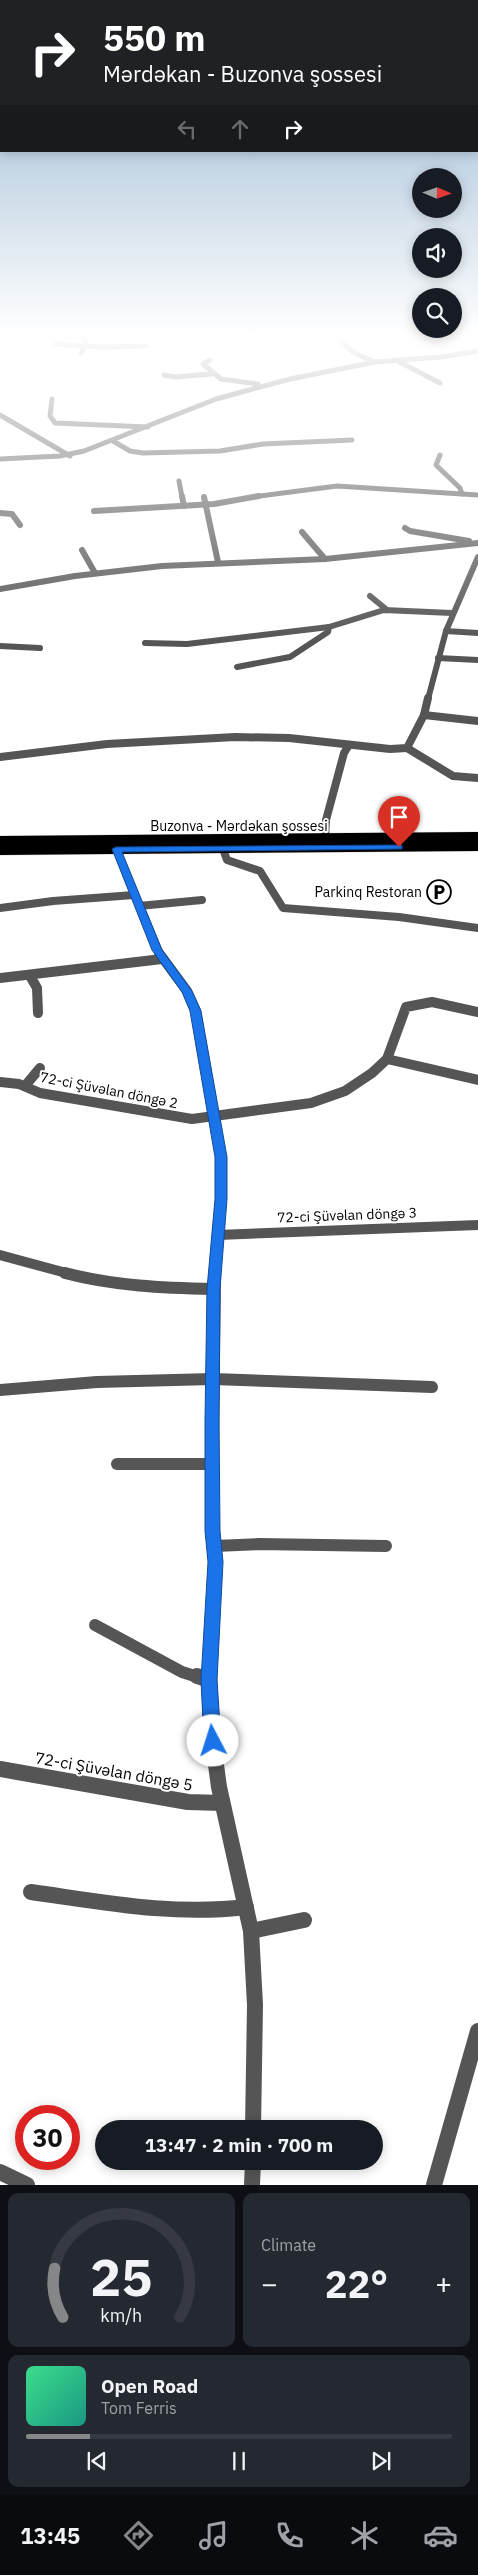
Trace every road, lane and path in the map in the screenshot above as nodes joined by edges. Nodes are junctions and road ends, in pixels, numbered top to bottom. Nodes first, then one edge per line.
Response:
1 (40, 438) edge
2 (121, 438) edge
3 (352, 440) dead end
4 (113, 441) junction
5 (68, 455) junction
6 (440, 455) dead end
7 (0, 459) edge
8 (75, 460) dead end
9 (179, 481) dead end
10 (289, 483) dead end
11 (297, 490) junction
12 (462, 494) junction
13 (478, 495) edge
14 (204, 497) dead end
15 (205, 505) junction
16 (184, 506) junction
17 (94, 511) dead end
18 (0, 513) edge
19 (20, 525) dead end
20 (405, 528) dead end
21 (302, 532) dead end
22 (475, 543) edge
23 (82, 550) dead end
24 (478, 557) edge
25 (325, 559) junction
26 (218, 562) junction
27 (95, 573) junction
28 (0, 588) edge
29 (370, 596) dead end
30 (387, 610) junction
31 (452, 613) junction
32 (329, 627) junction
33 (446, 631) junction
34 (478, 633) edge
35 (145, 643) dead end
36 (0, 646) edge
37 (40, 648) dead end
38 (438, 658) junction
39 (478, 660) edge
40 (237, 667) dead end
41 (424, 714) junction
42 (478, 722) edge
43 (349, 745) junction
44 (407, 748) junction
45 (0, 757) edge
46 (478, 778) edge
47 (478, 837) edge
48 (325, 839) junction
49 (0, 841) edge
50 (478, 846) edge
51 (116, 849) junction
52 (223, 849) junction
53 (0, 850) edge
54 (202, 900) dead end
55 (137, 901) junction
56 (0, 908) edge
57 (478, 928) edge
58 (162, 959) junction
59 (30, 976) junction
60 (0, 978) edge
61 (478, 1012) edge
62 (38, 1013) dead end
63 (387, 1060) junction
64 (40, 1068) dead end
65 (478, 1080) edge
66 (0, 1082) edge
67 (25, 1086) junction
68 (214, 1117) junction
69 (478, 1225) edge
70 (218, 1235) junction
71 (0, 1255) edge
72 (214, 1289) junction
73 (213, 1379) junction
74 (432, 1387) dead end
75 (0, 1390) edge
76 (117, 1464) dead end
77 (212, 1464) junction
78 (214, 1546) junction
79 (386, 1546) dead end
80 (95, 1625) dead end
81 (209, 1680) junction
82 (0, 1769) edge
83 (222, 1803) junction
84 (31, 1892) dead end
85 (246, 1907) junction
86 (304, 1920) dead end
87 (252, 1931) junction
88 (478, 2031) edge
89 (253, 2120) edge
90 (253, 2170) edge
91 (0, 2172) edge
92 (27, 2185) edge
93 (252, 2185) edge
94 (434, 2185) edge

1 - 5 street
2 - 4 street
3 - 4 street
4 - 5 street
5 - 7 street
5 - 8 street
6 - 12 street
9 - 16 street
10 - 11 street
11 - 12 street
11 - 15 street
12 - 13 street
14 - 15 street
15 - 16 street
15 - 26 street
16 - 17 street
18 - 19 street
20 - 22 street
21 - 25 street
22 - 25 street
23 - 27 street
24 - 31 street
25 - 26 street
26 - 27 street
27 - 28 street
29 - 30 street
30 - 31 street
30 - 32 street
31 - 33 street
32 - 35 street
32 - 40 street
33 - 34 street
33 - 38 street
36 - 37 street
38 - 39 street
38 - 41 street
41 - 42 street
41 - 44 street
43 - 44 street
43 - 45 street
43 - 48 street
44 - 46 street
47 - 48 main road, Buzonva - Mərdəkan şossesi
48 - 49 main road, Buzonva - Mərdəkan şossesi
50 - 52 main road
51 - 52 main road
51 - 53 main road
51 - 55 street
52 - 57 street
54 - 55 street
55 - 56 street
55 - 58 street
58 - 59 street
58 - 68 street
59 - 60 street
59 - 62 street
61 - 63 street
63 - 65 street
63 - 68 street, 72-ci Şüvəlan döngə 2
64 - 67 street
66 - 67 street, 72-ci Şüvəlan döngə 2
67 - 68 street, 72-ci Şüvəlan döngə 2
68 - 70 street
69 - 70 street, 72-ci Şüvəlan döngə 3
70 - 72 street
71 - 72 street
72 - 73 street
73 - 74 street
73 - 75 street
73 - 77 street
76 - 77 street
77 - 78 street
78 - 79 street
78 - 81 street
80 - 81 street
81 - 83 street
82 - 83 street, 72-ci Şüvəlan döngə 5
83 - 85 street
84 - 85 street
85 - 87 street
86 - 87 street
87 - 89 street
88 - 94 street
90 - 93 street
91 - 92 street

